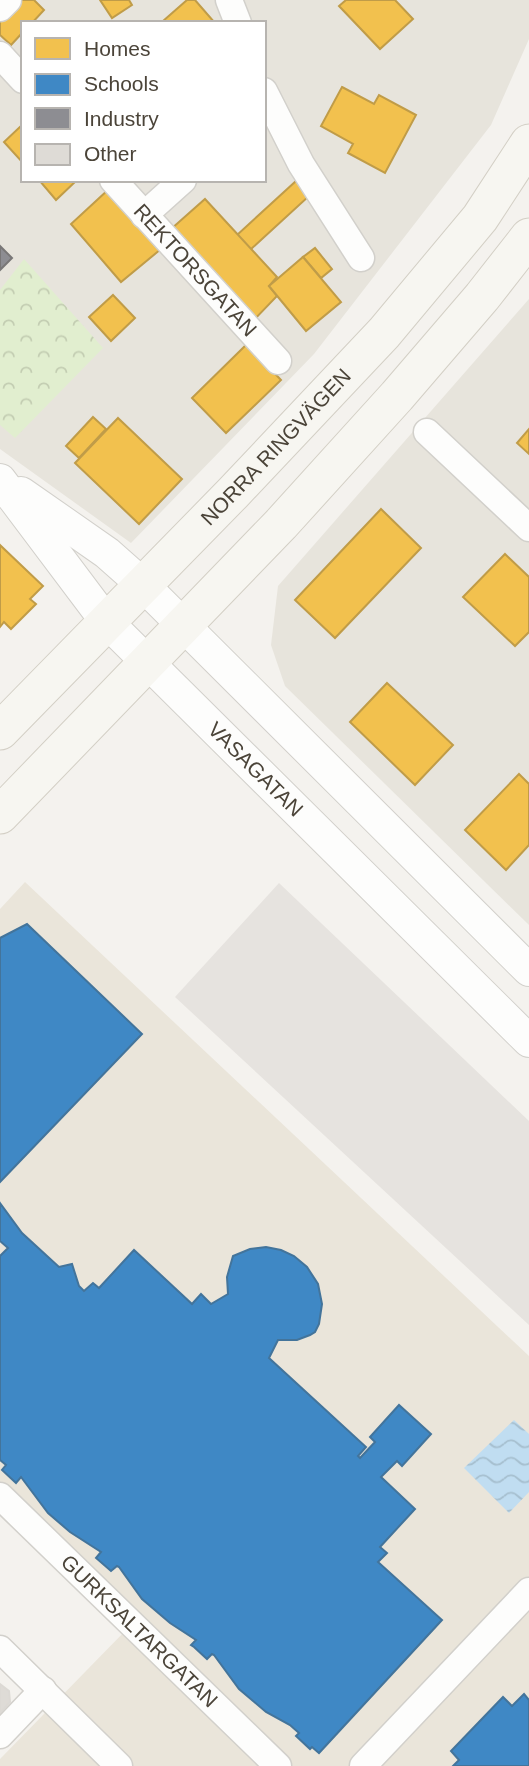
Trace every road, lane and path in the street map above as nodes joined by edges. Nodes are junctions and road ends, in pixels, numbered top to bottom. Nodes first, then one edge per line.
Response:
1 (8, 0) edge
2 (229, 0) edge
3 (0, 8) edge
4 (236, 21) edge
5 (1, 57) edge
6 (21, 78) edge
7 (267, 103) edge
8 (529, 143) edge
9 (115, 182) edge
10 (181, 182) edge
11 (145, 215) junction
12 (529, 237) edge
13 (361, 258) dead end
14 (278, 361) dead end
15 (427, 432) dead end
16 (0, 479) edge
17 (529, 528) edge
18 (142, 584) junction
19 (106, 621) junction
20 (183, 625) junction
21 (145, 663) junction
22 (0, 731) edge
23 (0, 815) edge
24 (529, 970) edge
25 (529, 1041) edge
26 (0, 1496) edge
27 (529, 1591) edge
28 (0, 1649) edge
29 (43, 1690) junction
30 (0, 1735) edge
31 (119, 1766) edge
32 (278, 1766) edge
33 (363, 1766) edge

1 - 3 street
2 - 4 street
5 - 6 street
7 - 13 street
8 - 18 main road, NORRA RINGVÄGEN
9 - 11 street, REKTORSGATAN
10 - 11 street
11 - 14 street, REKTORSGATAN
12 - 20 main road
15 - 17 street
16 - 18 street, VASAGATAN
16 - 19 street, VASAGATAN
18 - 19 main road, NORRA RINGVÄGEN
18 - 20 street, VASAGATAN
19 - 21 street, VASAGATAN
19 - 22 main road, NORRA RINGVÄGEN
20 - 21 main road
20 - 24 street, VASAGATAN
21 - 23 main road
21 - 25 street, VASAGATAN
26 - 32 street, GURKSALTARGATAN
27 - 33 street
28 - 29 street
29 - 30 street
29 - 31 street

